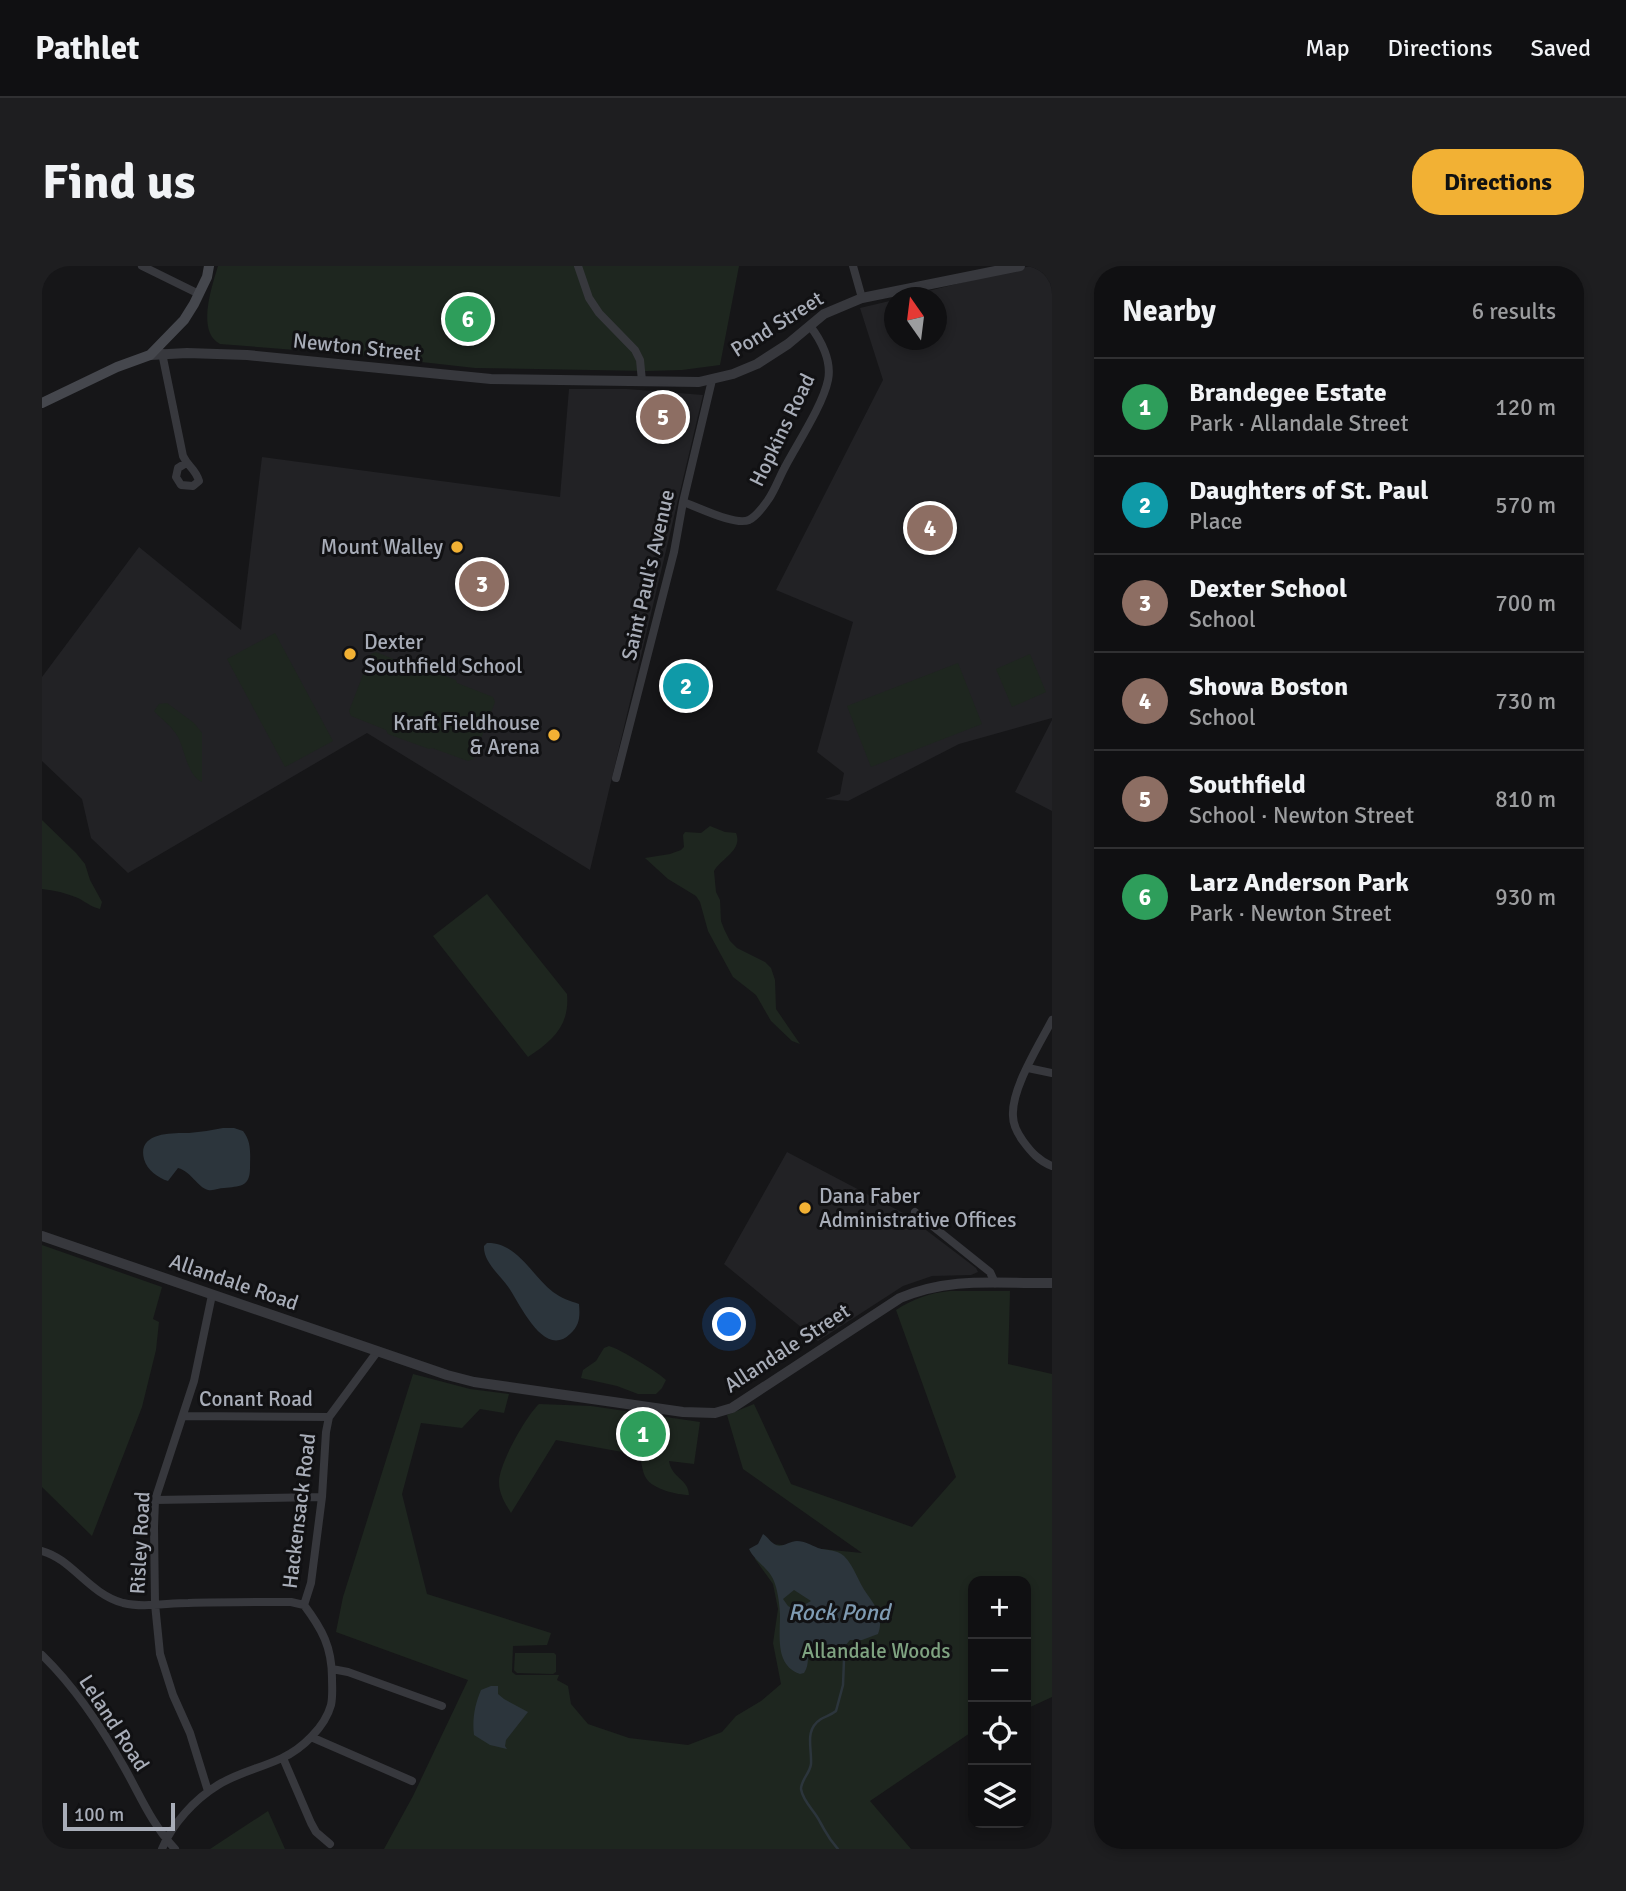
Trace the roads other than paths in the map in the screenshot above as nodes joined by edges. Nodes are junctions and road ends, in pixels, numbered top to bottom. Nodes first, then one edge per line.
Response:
1 (142, 266) edge
2 (209, 266) edge
3 (578, 266) edge
4 (853, 266) edge
5 (1020, 266) edge
6 (200, 294) junction
7 (862, 298) junction
8 (810, 326) junction
9 (156, 354) junction
10 (715, 379) junction
11 (642, 381) junction
12 (42, 403) edge
13 (186, 463) dead end
14 (683, 502) junction
15 (616, 778) dead end
16 (1052, 1020) edge
17 (1028, 1068) junction
18 (1052, 1073) edge
19 (1052, 1166) edge
20 (915, 1212) dead end
21 (42, 1236) edge
22 (995, 1283) junction
23 (1052, 1283) edge
24 (212, 1295) junction
25 (377, 1352) junction
26 (413, 1364) joint
27 (184, 1416) junction
28 (329, 1417) junction
29 (322, 1497) junction
30 (155, 1500) junction
31 (42, 1551) edge
32 (155, 1604) junction
33 (304, 1605) junction
34 (42, 1655) edge
35 (332, 1670) junction
36 (442, 1706) dead end
37 (311, 1737) junction
38 (283, 1758) junction
39 (412, 1782) dead end
40 (208, 1791) junction
41 (166, 1840) junction
42 (330, 1844) dead end
43 (162, 1849) edge
44 (175, 1849) edge

1 - 6 street
2 - 6 main road
3 - 11 street
4 - 7 street
5 - 7 street, Pond Street
6 - 9 main road
7 - 8 street, Pond Street
8 - 10 street, Pond Street
8 - 14 street, Hopkins Road
9 - 11 street, Newton Street
9 - 12 main road, Newton Street
9 - 13 street
10 - 11 street, Newton Street
10 - 14 street, Saint Paul's Avenue
14 - 15 street, Saint Paul's Avenue
16 - 17 street
17 - 18 street
17 - 19 street
20 - 22 street
21 - 24 street, Allandale Road
22 - 23 street, Allandale Street
22 - 26 street, Allandale Street
24 - 25 street, Allandale Road
24 - 27 street, Risley Road
25 - 26 street, Allandale Road
25 - 28 street, Hackensack Road
27 - 28 street, Conant Road
27 - 30 street, Risley Road
28 - 29 street, Hackensack Road
29 - 30 street
29 - 33 street, Hackensack Road
30 - 32 street, Risley Road
31 - 32 street
32 - 33 street
32 - 40 street, Risley Road
33 - 35 street, Hackensack Road
34 - 41 street, Leland Road
35 - 36 street
35 - 37 street, Hackensack Road
37 - 38 street, Hackensack Road
37 - 39 street
38 - 40 street, Hackensack Road
38 - 42 street
40 - 41 street, Hackensack Road
41 - 43 street, Hackensack Road
41 - 44 street, Leland Road

